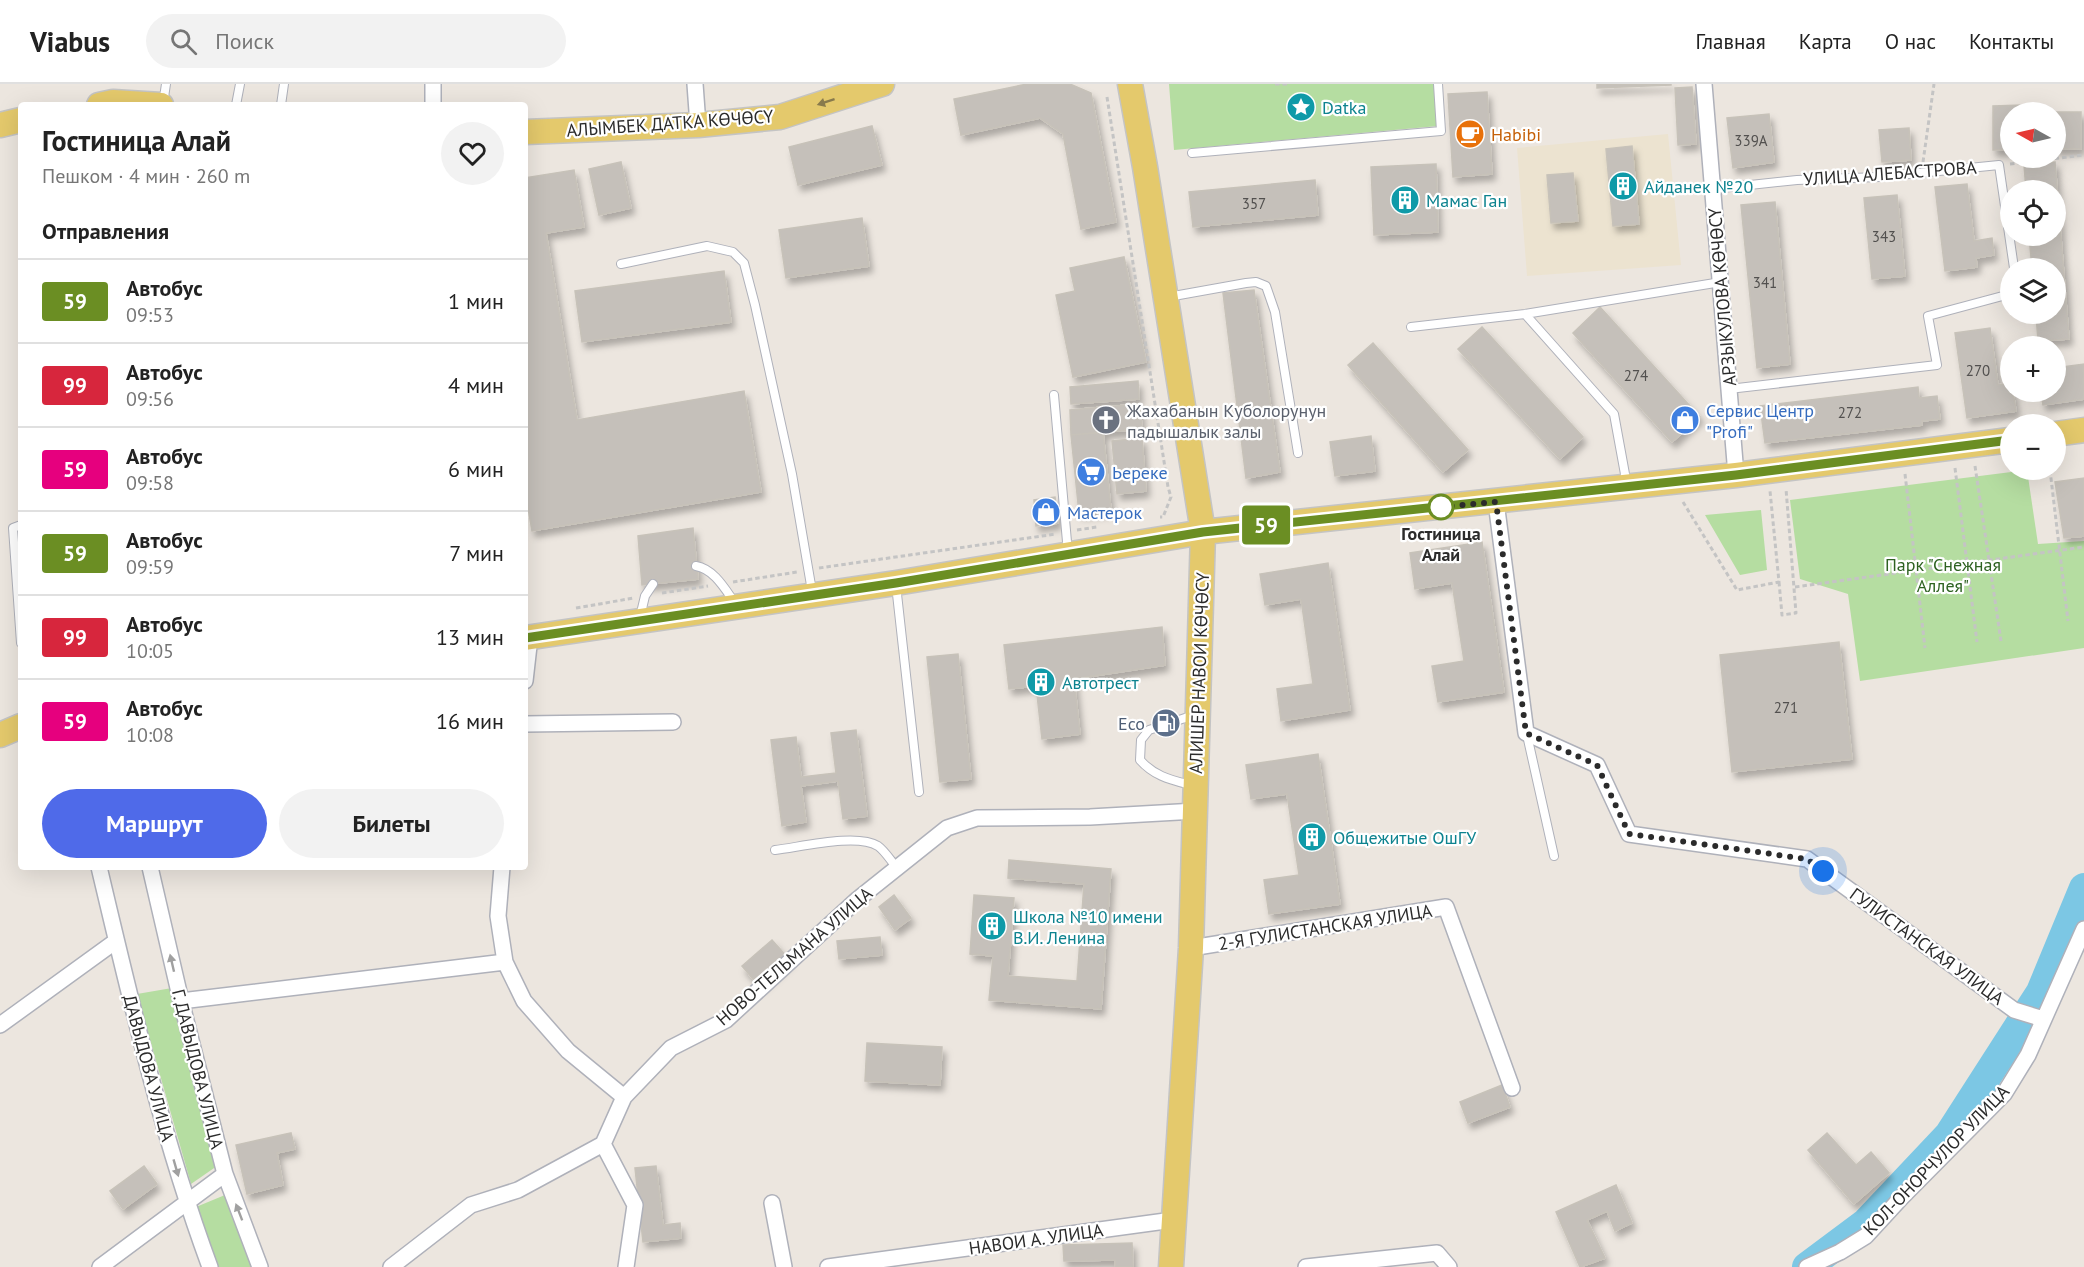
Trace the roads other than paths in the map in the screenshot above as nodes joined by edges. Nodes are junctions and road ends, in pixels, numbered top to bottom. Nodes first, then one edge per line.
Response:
1 (166, 84) edge
2 (240, 84) edge
3 (284, 84) edge
4 (434, 84) edge
5 (696, 84) edge
6 (882, 84) edge
7 (1130, 84) edge
8 (1438, 84) edge
9 (1704, 84) edge
10 (163, 102) edge
11 (237, 102) edge
12 (281, 102) edge
13 (433, 102) edge
14 (18, 121) edge
15 (0, 125) edge
16 (698, 125) junction
17 (528, 132) edge
18 (1192, 153) dead end
19 (1713, 189) junction
20 (2013, 258) edge
21 (621, 264) dead end
22 (1721, 282) junction
23 (1166, 297) junction
24 (2000, 297) edge
25 (1525, 314) junction
26 (1411, 327) dead end
27 (1729, 389) junction
28 (1054, 395) dead end
29 (2084, 430) edge
30 (2066, 432) edge
31 (2000, 441) edge
32 (1298, 453) dead end
33 (1736, 475) junction
34 (1627, 487) junction
35 (1496, 502) junction
36 (18, 526) edge
37 (1203, 532) junction
38 (1067, 543) junction
39 (696, 566) dead end
40 (896, 583) junction
41 (653, 584) dead end
42 (813, 595) junction
43 (18, 600) edge
44 (738, 606) junction
45 (638, 621) junction
46 (528, 638) edge
47 (1198, 714) junction
48 (673, 722) dead end
49 (528, 724) edge
50 (18, 727) edge
51 (1526, 733) junction
52 (0, 735) edge
53 (1196, 787) junction
54 (919, 792) dead end
55 (1196, 811) junction
56 (775, 850) dead end
57 (1554, 856) dead end
58 (897, 868) junction
59 (100, 870) edge
60 (151, 870) edge
61 (502, 870) edge
62 (2084, 929) edge
63 (116, 941) junction
64 (1191, 948) junction
65 (505, 962) junction
66 (181, 1001) junction
67 (2036, 1018) junction
68 (0, 1025) edge
69 (1512, 1088) dead end
70 (624, 1097) junction
71 (603, 1144) junction
72 (225, 1174) junction
73 (186, 1203) junction
74 (772, 1203) dead end
75 (1173, 1220) junction
76 (100, 1267) edge
77 (210, 1267) edge
78 (260, 1267) edge
79 (391, 1267) edge
80 (627, 1267) edge
81 (784, 1267) edge
82 (828, 1267) edge
83 (1171, 1267) edge
84 (1306, 1267) edge
85 (1449, 1267) edge
86 (1807, 1267) edge

1 - 10 lane
2 - 11 lane
3 - 12 lane
4 - 13 street
5 - 16 street
6 -> 16 main road, АЛЫМБЕК ДАТКА КӨЧӨСҮ
7 - 23 main road, АЛИШЕР НАВОИ КӨЧӨСҮ
8 - 18 lane
9 - 19 street, АРЗЫКУЛОВА КӨЧӨСҮ
14 - 15 main road
16 - 17 main road, АЛЫМБЕК ДАТКА КӨЧӨСҮ
19 - 20 lane, УЛИЦА АЛЕБАСТРОВА
19 - 22 street, АРЗЫКУЛОВА КӨЧӨСҮ
21 - 42 lane
22 - 25 lane
22 - 27 street, АРЗЫКУЛОВА КӨЧӨСҮ
23 - 32 lane
23 - 37 main road, АЛИШЕР НАВОИ КӨЧӨСҮ
24 - 27 lane
25 - 26 lane
25 - 34 lane
27 - 33 street, АРЗЫКУЛОВА КӨЧӨСҮ
28 - 38 lane
29 - 30 main road
31 - 33 main road
33 - 34 main road
34 - 35 main road
35 - 37 main road
35 - 51 street
36 - 43 lane
37 - 38 main road
37 - 47 main road, АЛИШЕР НАВОИ КӨЧӨСҮ
38 - 40 main road
39 - 44 lane
40 - 42 main road
40 - 54 lane
41 - 45 lane
42 - 44 main road
44 - 45 main road
45 - 46 main road
47 - 53 main road, АЛИШЕР НАВОИ КӨЧӨСҮ
47 - 53 lane
48 - 49 street
50 - 52 main road
51 - 57 lane
51 - 67 street, ГУЛИСТАНСКАЯ УЛИЦА
53 - 55 main road, АЛИШЕР НАВОИ КӨЧӨСҮ
55 - 58 street, НОВО-ТЕЛЬМАНА УЛИЦА
55 - 64 main road, АЛИШЕР НАВОИ КӨЧӨСҮ
56 - 58 lane
58 - 70 street, НОВО-ТЕЛЬМАНА УЛИЦА
59 - 63 street, ДАВЫДОВА УЛИЦА
66 -> 60 street, Г. ДАВЫДОВА УЛИЦА
61 - 65 street
62 - 67 street, КОЛ-ОНОРЧУЛОР УЛИЦА
63 - 68 street
63 -> 73 street, ДАВЫДОВА УЛИЦА
64 - 69 street, 2-Я ГУЛИСТАНСКАЯ УЛИЦА
64 - 75 main road, АЛИШЕР НАВОИ КӨЧӨСҮ
65 - 66 street
65 - 70 street
66 - 72 street, Г. ДАВЫДОВА УЛИЦА
67 - 86 street, КОЛ-ОНОРЧУЛОР УЛИЦА
70 - 71 street, НОВО-ТЕЛЬМАНА УЛИЦА
71 - 79 street
71 - 80 street
72 - 73 street
78 -> 72 street, Г. ДАВЫДОВА УЛИЦА
73 - 76 street
73 - 77 street, ДАВЫДОВА УЛИЦА
74 - 81 street
75 - 82 street, НАВОИ А. УЛИЦА
75 - 83 main road, АЛИШЕР НАВОИ КӨЧӨСҮ
84 - 85 street

